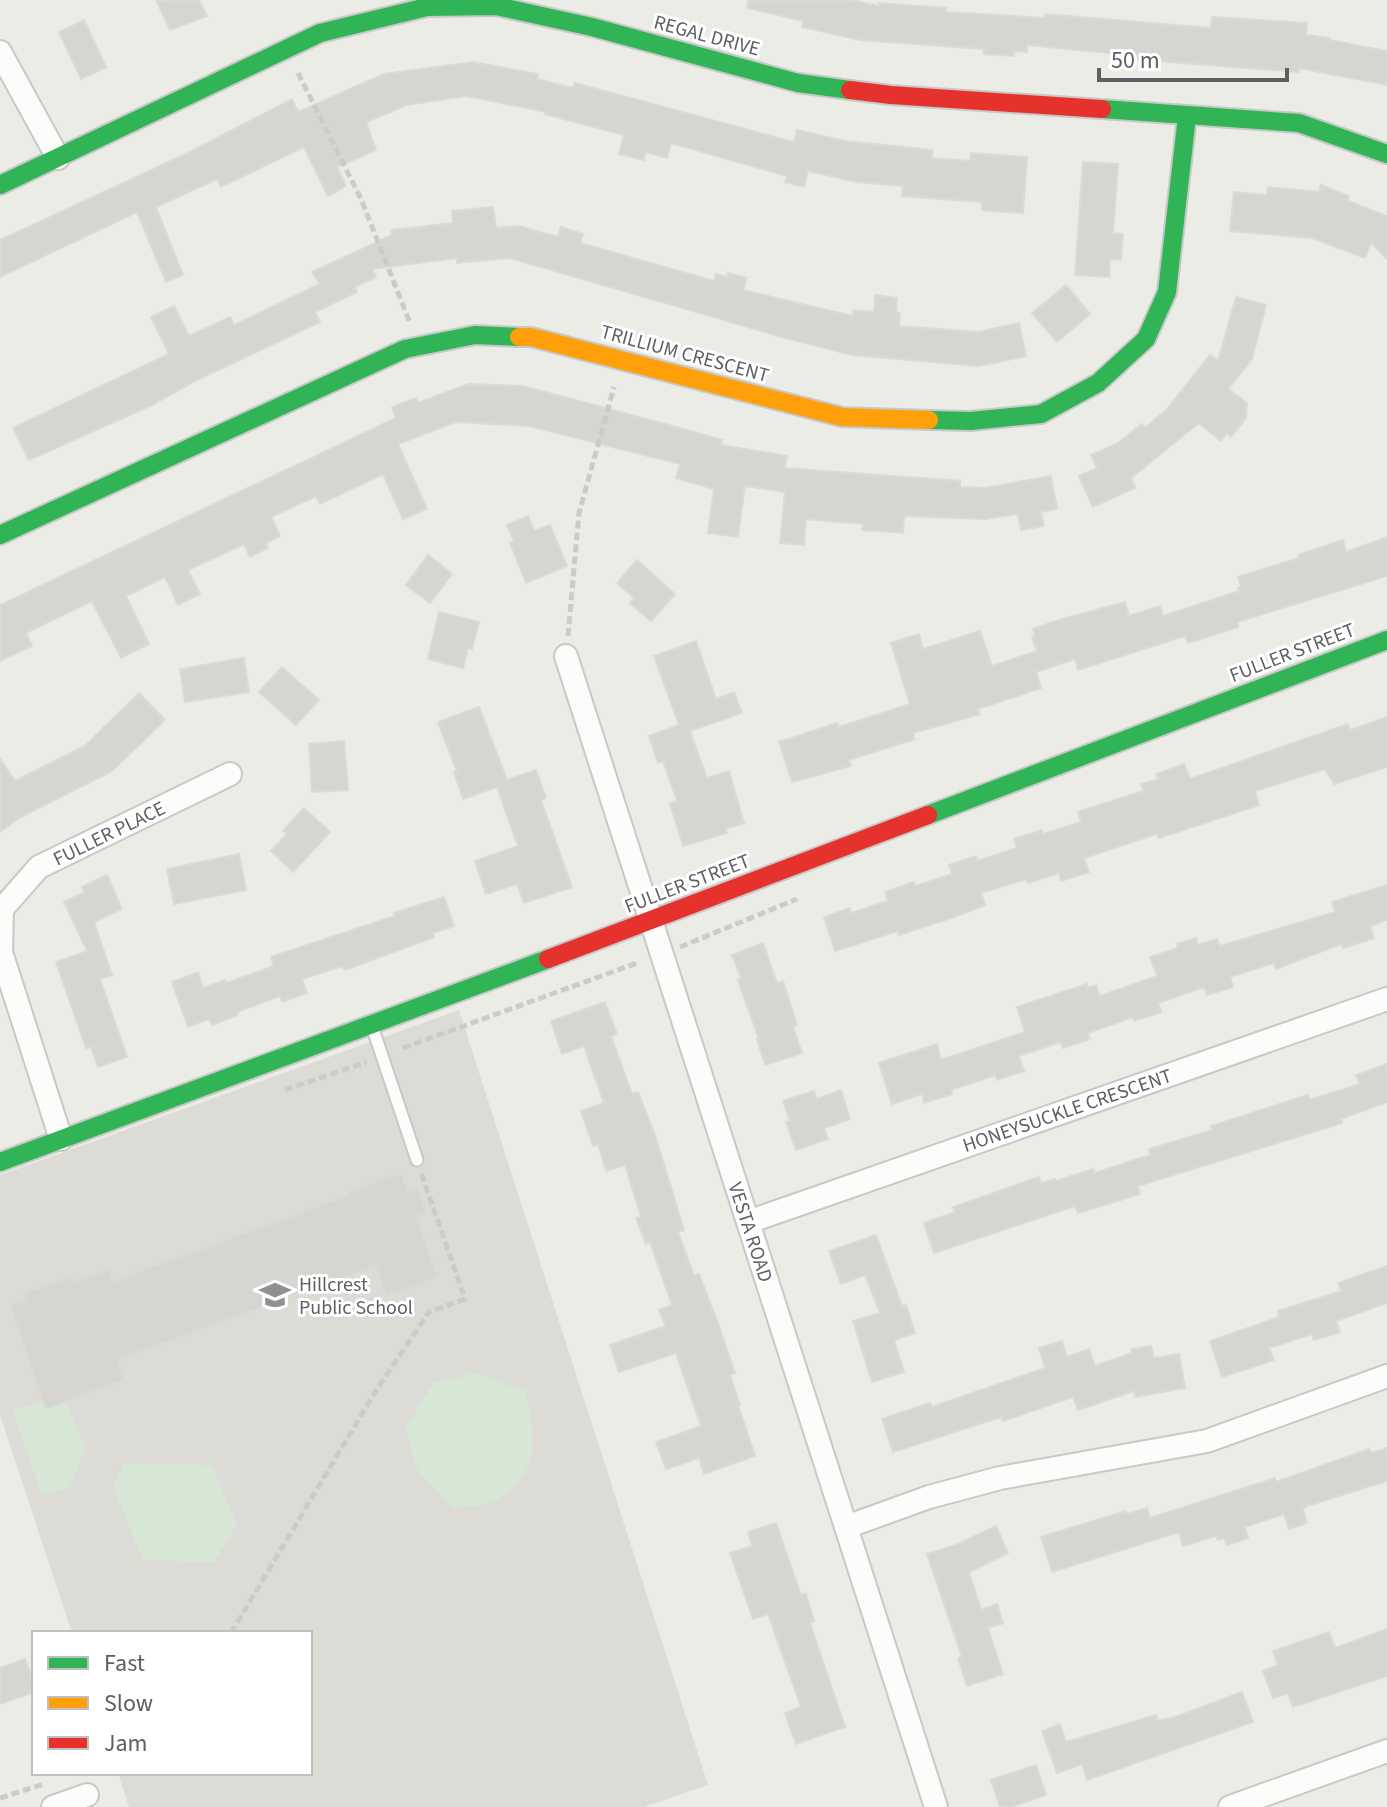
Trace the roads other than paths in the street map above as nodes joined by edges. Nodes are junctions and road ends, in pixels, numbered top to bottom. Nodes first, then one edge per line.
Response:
1 (0, 52) edge
2 (1187, 116) junction
3 (1387, 154) edge
4 (58, 158) junction
5 (0, 185) edge
6 (0, 535) edge
7 (1387, 640) edge
8 (566, 656) road end
9 (230, 774) dead end
10 (651, 921) junction
11 (1387, 999) edge
12 (371, 1024) junction
13 (61, 1139) junction
14 (417, 1160) road end
15 (0, 1162) edge
16 (748, 1222) junction
17 (1387, 1376) edge
18 (846, 1527) junction
19 (1387, 1751) edge
20 (87, 1795) dead end
21 (53, 1807) edge
22 (936, 1807) edge
23 (1230, 1807) edge

1 - 4 street
2 - 3 street, REGAL DRIVE
2 - 4 street, REGAL DRIVE
2 - 6 street, TRILLIUM CRESCENT
4 - 5 street, REGAL DRIVE
7 - 10 street, FULLER STREET
8 - 10 street, VESTA ROAD
9 - 13 street, FULLER PLACE
10 - 12 street, FULLER STREET
10 - 16 street, VESTA ROAD
11 - 16 street, HONEYSUCKLE CRESCENT
12 - 13 street, FULLER STREET
12 - 14 lane
13 - 15 street, FULLER STREET
16 - 18 street, VESTA ROAD
17 - 18 street
18 - 22 street, VESTA ROAD
19 - 23 street
20 - 21 street

